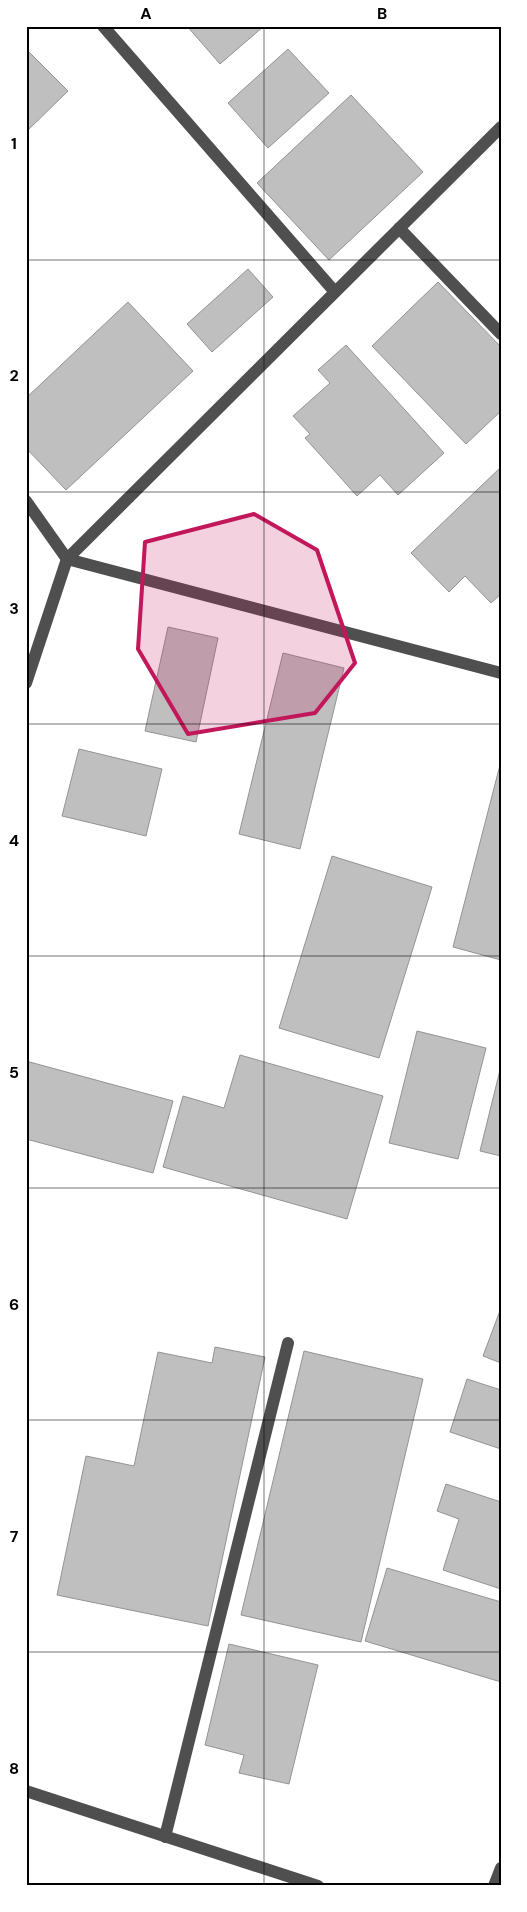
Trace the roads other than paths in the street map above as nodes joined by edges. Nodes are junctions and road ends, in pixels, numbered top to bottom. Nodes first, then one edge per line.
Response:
1 (102, 26) edge
2 (501, 127) edge
3 (399, 228) junction
4 (336, 292) junction
5 (501, 334) edge
6 (26, 501) edge
7 (67, 559) junction
8 (501, 673) edge
9 (26, 683) edge
10 (288, 1343) dead end
11 (26, 1791) edge
12 (165, 1837) junction
13 (501, 1868) edge
14 (318, 1886) edge
15 (494, 1886) edge

1 - 4 street
2 - 3 street
3 - 4 street
3 - 5 street
4 - 7 street
6 - 7 street
7 - 8 street
7 - 9 street
10 - 12 street
11 - 12 street
12 - 14 street
13 - 15 street

